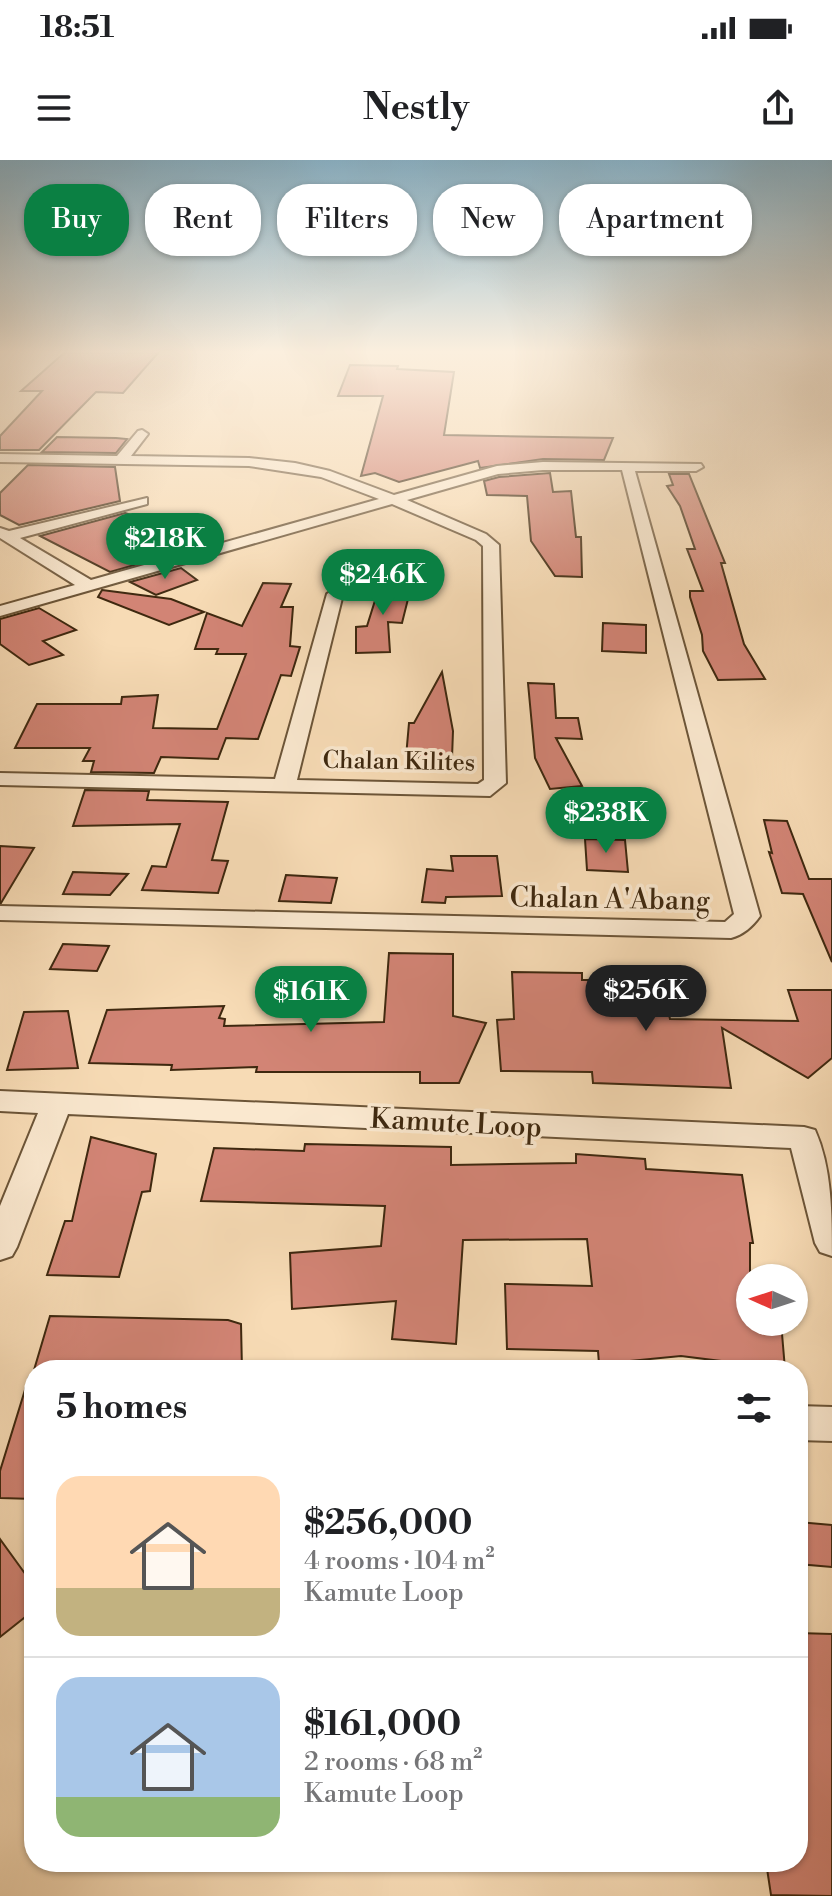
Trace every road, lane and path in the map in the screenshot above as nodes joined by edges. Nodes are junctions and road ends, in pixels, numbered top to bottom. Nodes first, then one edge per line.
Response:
1 (142, 434) dead end
2 (0, 458) edge
3 (121, 460) junction
4 (627, 466) junction
5 (696, 467) dead end
6 (392, 499) junction
7 (142, 501) dead end
8 (4, 534) edge
9 (89, 586) junction
10 (335, 594) dead end
11 (0, 611) edge
12 (0, 779) edge
13 (285, 784) junction
14 (0, 913) edge
15 (0, 1101) edge
16 (57, 1103) junction
17 (832, 1243) edge
18 (0, 1247) edge
19 (808, 1423) edge
20 (832, 1424) edge

1 - 3 street
2 - 3 street
3 - 6 street
4 - 5 street
4 - 6 street
4 - 14 street, Chalan A'Abang
6 - 9 street
6 - 13 street, Chalan Kilites
7 - 8 street
8 - 9 street
9 - 11 street
10 - 13 street
12 - 13 street, Chalan Kilites
15 - 16 street, Kamute Loop
16 - 17 street, Kamute Loop
16 - 18 street
19 - 20 street

